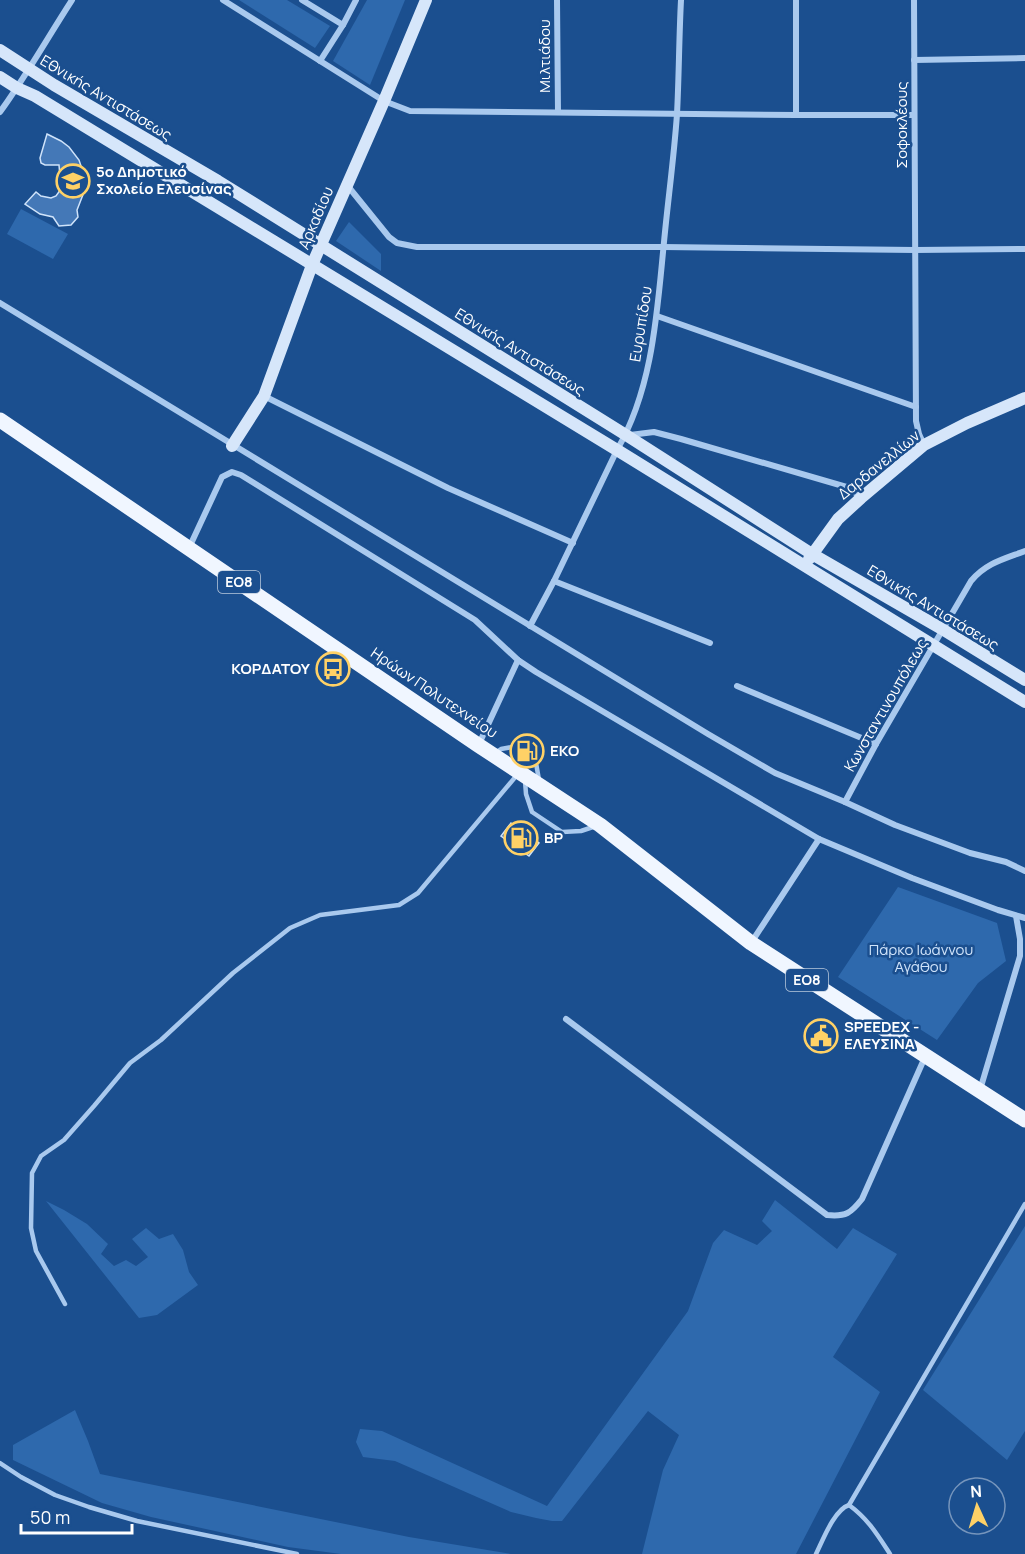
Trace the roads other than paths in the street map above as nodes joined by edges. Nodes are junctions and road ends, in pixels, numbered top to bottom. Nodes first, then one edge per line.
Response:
1 (72, 0) edge
2 (223, 0) edge
3 (302, 0) edge
4 (356, 0) edge
5 (426, 0) edge
6 (557, 0) edge
7 (681, 0) edge
8 (796, 0) edge
9 (914, 0) edge
10 (343, 25) junction
11 (0, 50) edge
12 (1025, 58) edge
13 (914, 60) junction
14 (320, 61) junction
15 (28, 69) junction
16 (0, 77) edge
17 (17, 88) junction
18 (384, 101) junction
19 (0, 112) edge
20 (558, 112) junction
21 (677, 114) junction
22 (796, 115) junction
23 (914, 115) junction
24 (347, 185) junction
25 (321, 246) junction
26 (663, 247) junction
27 (1025, 249) edge
28 (915, 250) junction
29 (312, 265) junction
30 (0, 303) edge
31 (657, 316) junction
32 (264, 396) junction
33 (1025, 398) edge
34 (916, 407) junction
35 (0, 420) edge
36 (626, 435) junction
37 (924, 445) junction
38 (232, 446) junction
39 (617, 450) junction
40 (861, 498) junction
41 (573, 543) junction
42 (189, 548) junction
43 (1025, 551) edge
44 (812, 554) junction
45 (805, 567) junction
46 (554, 581) junction
47 (530, 626) junction
48 (942, 629) junction
49 (710, 643) dead end
50 (934, 646) junction
51 (518, 660) junction
52 (1025, 680) edge
53 (737, 686) dead end
54 (1025, 702) edge
55 (876, 744) junction
56 (478, 745) junction
57 (515, 749) dead end
58 (492, 754) junction
59 (530, 759) dead end
60 (522, 774) junction
61 (539, 785) junction
62 (845, 802) junction
63 (600, 825) junction
64 (819, 839) junction
65 (1025, 871) edge
66 (1016, 916) junction
67 (1025, 918) edge
68 (751, 943) junction
69 (566, 1019) dead end
70 (925, 1057) junction
71 (980, 1090) junction
72 (1025, 1120) edge
73 (1025, 1204) edge
74 (65, 1304) dead end
75 (0, 1463) edge
76 (849, 1504) junction
77 (297, 1554) edge
78 (816, 1554) edge
79 (890, 1554) edge

1 - 15 street
2 - 14 street
3 - 10 street
4 - 10 street
5 - 18 street, Αρκαδίου
6 - 20 street, Μιλτιάδου
7 - 21 street, Ευρυπίδου
8 - 22 street
9 - 13 street, Σοφοκλέους
10 - 14 street
11 - 15 street, Εθνικής Αντιστάσεως
12 - 13 street
13 - 23 street, Σοφοκλέους
14 - 18 street
15 - 17 street
15 - 25 street, Εθνικής Αντιστάσεως
16 - 17 street, Εθνικής Αντιστάσεως
17 - 19 street
17 - 29 street, Εθνικής Αντιστάσεως
18 - 20 street
18 - 24 street, Αρκαδίου
20 - 21 street
21 - 22 street
21 - 26 street, Ευρυπίδου
22 - 23 street
23 - 28 street, Σοφοκλέους
24 - 25 street, Αρκαδίου
24 - 26 street
25 - 29 street, Αρκαδίου
25 - 36 street, Εθνικής Αντιστάσεως
26 - 28 street
26 - 31 street, Ευρυπίδου
27 - 28 street
28 - 34 street, Σοφοκλέους
29 - 32 street, Αρκαδίου
29 - 39 street, Εθνικής Αντιστάσεως
30 - 38 street
31 - 34 street
31 - 36 street, Ευρυπίδου
32 - 38 street, Αρκαδίου
32 - 41 street
33 - 37 street, Δαρδανελλίων
34 - 37 street, Σοφοκλέους
35 - 42 main road, Ηρώων Πολυτεχνείου / ΕΟ8
36 - 39 street, Ευρυπίδου
36 - 40 street
36 - 44 street, Εθνικής Αντιστάσεως
37 - 40 street, Δαρδανελλίων
38 - 47 street
39 - 41 street, Ευρυπίδου
39 - 45 street, Εθνικής Αντιστάσεως
40 - 44 street, Δαρδανελλίων
41 - 46 street, Ευρυπίδου
42 - 51 street
42 - 56 main road, Ηρώων Πολυτεχνείου / ΕΟ8
43 - 48 street, Κωνσταντινουπόλεως
44 - 45 street, Δαρδανελλίων
44 - 48 street, Εθνικής Αντιστάσεως
45 - 50 street, Εθνικής Αντιστάσεως
46 - 47 street, Ευρυπίδου
46 - 49 street
47 - 62 street
48 - 50 street, Κωνσταντινουπόλεως
48 - 52 street, Εθνικής Αντιστάσεως
50 - 54 street, Εθνικής Αντιστάσεως
50 - 55 street, Κωνσταντινουπόλεως
51 - 56 street
51 - 64 street
53 - 55 street
55 - 62 street, Κωνσταντινουπόλεως
56 - 58 main road, Ηρώων Πολυτεχνείου / ΕΟ8
57 - 58 lane
58 - 60 main road, Ηρώων Πολυτεχνείου / ΕΟ8
59 - 61 lane
60 - 61 main road, Ηρώων Πολυτεχνείου / ΕΟ8
60 - 63 lane
60 - 74 lane
61 - 63 main road, Ηρώων Πολυτεχνείου / ΕΟ8
62 - 65 street
63 - 68 main road, Ηρώων Πολυτεχνείου / ΕΟ8
64 - 66 street
64 - 68 street
66 - 67 street
66 - 71 street
68 - 70 main road, Ηρώων Πολυτεχνείου / ΕΟ8
69 - 70 street
70 - 71 main road, Ηρώων Πολυτεχνείου / ΕΟ8
71 - 72 main road, Ηρώων Πολυτεχνείου / ΕΟ8
73 - 76 lane
75 - 77 lane
76 - 78 lane
76 - 79 lane

